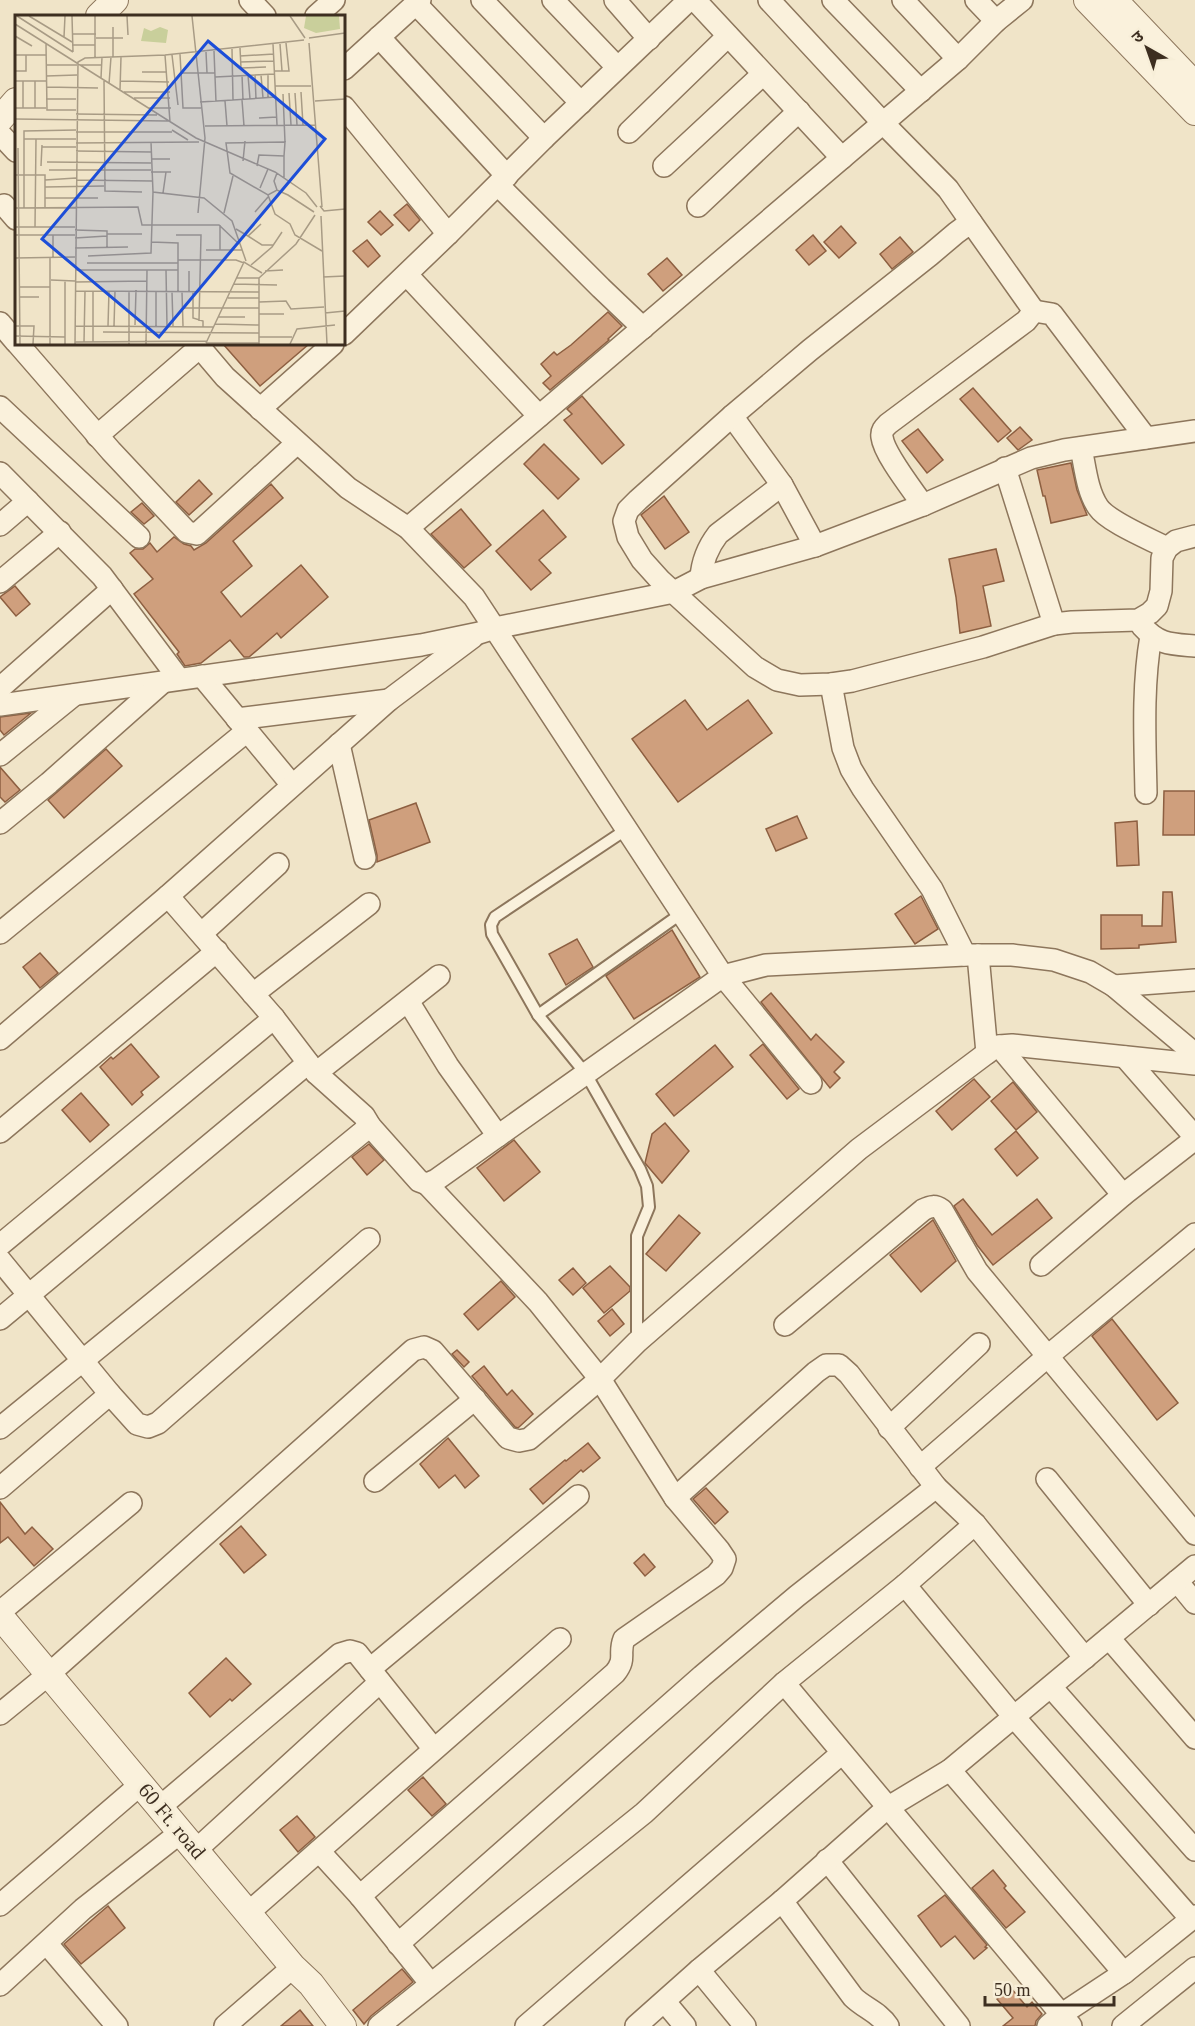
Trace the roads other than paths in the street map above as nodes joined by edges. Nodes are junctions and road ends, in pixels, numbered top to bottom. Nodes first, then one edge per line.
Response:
1 (115, 0) edge
2 (250, 0) edge
3 (334, 0) edge
4 (482, 0) edge
5 (553, 0) edge
6 (615, 0) edge
7 (689, 0) edge
8 (695, 0) edge
9 (769, 0) edge
10 (833, 0) edge
11 (903, 0) edge
12 (976, 0) edge
13 (1022, 0) edge
14 (1087, 0) edge
15 (1114, 0) edge
16 (418, 2) edge
17 (100, 15) edge
18 (264, 15) edge
19 (317, 15) edge
20 (996, 21) junction
21 (728, 36) junction
22 (379, 37) junction
23 (649, 39) junction
24 (958, 59) junction
25 (345, 68) edge
26 (617, 68) junction
27 (763, 74) junction
28 (1195, 85) edge
29 (921, 91) junction
30 (15, 102) edge
31 (582, 103) junction
32 (345, 108) edge
33 (799, 111) junction
34 (1195, 112) edge
35 (0, 119) edge
36 (883, 123) junction
37 (629, 132) dead end
38 (0, 134) edge
39 (544, 138) junction
40 (15, 150) edge
41 (843, 158) junction
42 (664, 166) dead end
43 (503, 180) junction
44 (698, 206) dead end
45 (971, 222) junction
46 (448, 234) junction
47 (406, 275) junction
48 (1034, 311) junction
49 (347, 324) edge
50 (643, 328) junction
51 (22, 345) edge
52 (198, 345) edge
53 (332, 345) edge
54 (0, 407) edge
55 (260, 409) junction
56 (539, 416) junction
57 (732, 416) junction
58 (1195, 431) edge
59 (97, 436) junction
60 (1146, 438) junction
61 (297, 443) junction
62 (1081, 448) junction
63 (1005, 468) junction
64 (0, 473) edge
65 (783, 485) junction
66 (28, 501) junction
67 (923, 505) junction
68 (0, 525) edge
69 (408, 528) junction
70 (60, 532) junction
71 (1195, 536) edge
72 (139, 537) dead end
73 (815, 546) junction
74 (1167, 548) junction
75 (701, 578) junction
76 (0, 582) edge
77 (112, 589) junction
78 (674, 592) junction
79 (1054, 624) junction
80 (1144, 628) junction
81 (487, 630) junction
82 (1195, 646) edge
83 (201, 676) junction
84 (171, 681) junction
85 (831, 684) junction
86 (0, 688) edge
87 (76, 694) junction
88 (389, 700) junction
89 (0, 705) edge
90 (242, 725) junction
91 (339, 744) junction
92 (0, 755) edge
93 (292, 785) junction
94 (1146, 793) dead end
95 (0, 822) edge
96 (627, 829) junction
97 (365, 858) dead end
98 (278, 864) dead end
99 (168, 896) junction
100 (369, 904) dead end
101 (682, 913) junction
102 (0, 933) edge
103 (202, 933) junction
104 (217, 951) junction
105 (972, 955) junction
106 (439, 976) dead end
107 (723, 976) junction
108 (1195, 980) edge
109 (1114, 986) junction
110 (253, 994) junction
111 (408, 1001) junction
112 (538, 1015) junction
113 (274, 1018) junction
114 (0, 1039) edge
115 (993, 1050) junction
116 (1195, 1054) edge
117 (1125, 1057) junction
118 (1195, 1064) edge
119 (312, 1068) junction
120 (586, 1074) junction
121 (811, 1083) dead end
122 (370, 1126) junction
123 (0, 1132) edge
124 (498, 1136) junction
125 (1195, 1138) edge
126 (427, 1184) junction
127 (1123, 1195) junction
128 (1195, 1234) edge
129 (369, 1239) dead end
130 (0, 1245) edge
131 (0, 1260) edge
132 (1041, 1265) dead end
133 (29, 1295) junction
134 (0, 1319) edge
135 (785, 1325) dead end
136 (637, 1342) junction
137 (979, 1344) dead end
138 (1048, 1356) junction
139 (83, 1360) junction
140 (600, 1379) junction
141 (110, 1394) junction
142 (475, 1400) junction
143 (0, 1428) edge
144 (889, 1428) junction
145 (920, 1467) junction
146 (1047, 1479) dead end
147 (375, 1481) dead end
148 (936, 1486) junction
149 (0, 1488) edge
150 (578, 1496) dead end
151 (675, 1498) junction
152 (131, 1503) dead end
153 (975, 1524) junction
154 (1195, 1534) edge
155 (1195, 1566) edge
156 (1177, 1581) junction
157 (905, 1585) junction
158 (1195, 1603) edge
159 (1149, 1605) junction
160 (0, 1614) edge
161 (1109, 1638) junction
162 (560, 1639) dead end
163 (1085, 1658) junction
164 (49, 1674) junction
165 (375, 1675) junction
166 (784, 1683) junction
167 (1051, 1687) junction
168 (0, 1714) edge
169 (1014, 1717) junction
170 (1194, 1734) edge
171 (433, 1748) junction
172 (842, 1752) junction
173 (950, 1770) junction
174 (141, 1785) junction
175 (160, 1807) junction
176 (887, 1808) junction
177 (188, 1841) junction
178 (1195, 1850) edge
179 (319, 1851) junction
180 (827, 1860) junction
181 (360, 1896) junction
182 (782, 1901) junction
183 (0, 1905) edge
184 (248, 1913) junction
185 (1193, 1918) edge
186 (47, 1944) junction
187 (398, 1944) junction
188 (292, 1967) junction
189 (1195, 1968) edge
190 (699, 1970) junction
191 (1124, 1973) junction
192 (430, 1983) junction
193 (0, 1985) edge
194 (665, 2002) junction
195 (1060, 2022) edge
196 (117, 2026) edge
197 (225, 2026) edge
198 (343, 2026) edge
199 (379, 2026) edge
200 (526, 2026) edge
201 (636, 2026) edge
202 (685, 2026) edge
203 (745, 2026) edge
204 (888, 2026) edge
205 (959, 2026) edge
206 (1123, 2026) edge

1 - 17 street
2 - 18 street
3 - 19 street
4 - 31 street
5 - 26 street
6 - 23 street
7 - 23 street
8 - 21 street
9 - 36 street
10 - 29 street
11 - 24 street
12 - 20 street
13 - 20 street
14 - 34 street
15 - 28 street
16 - 22 street
16 - 39 street
20 - 24 street
21 - 27 street
21 - 37 street
22 - 25 street
22 - 43 street
23 - 26 street
24 - 29 street
26 - 31 street
27 - 33 street
27 - 42 street
29 - 36 street
30 - 35 street
31 - 39 street
32 - 46 street
33 - 41 street
33 - 44 street
36 - 41 street
36 - 45 street
38 - 40 street
39 - 43 street
41 - 50 street
43 - 46 street
43 - 50 street
45 - 48 street
45 - 57 street
46 - 47 street
47 - 49 street
47 - 56 street
48 - 60 street
48 - 67 street
50 - 56 street
51 - 59 street
52 - 55 street
52 - 59 street
53 - 55 street
54 - 72 street
55 - 61 street
56 - 69 street
57 - 65 street
57 - 78 street
58 - 60 street
59 - 61 street
60 - 62 street
61 - 69 street
62 - 63 street
62 - 74 street
63 - 67 street
63 - 79 street
64 - 66 street
65 - 73 street
65 - 75 street
66 - 68 street
66 - 70 street
67 - 73 street
69 - 81 street
70 - 76 street
70 - 77 street
71 - 74 street
73 - 75 street
74 - 80 street
75 - 78 street
77 - 84 street
77 - 86 street
78 - 81 street
78 - 85 street
79 - 80 street
79 - 85 street
80 - 82 street
80 - 94 street
81 - 83 street
81 - 88 street
81 - 96 street
83 - 84 street
83 - 90 street
84 - 87 street
84 - 95 street
85 - 105 street
87 - 89 street
87 - 92 street
88 - 90 street
88 - 91 street
90 - 93 street
90 - 102 street
91 - 93 street
91 - 97 street
93 - 99 street
96 - 101 street
96 - 112 lane
98 - 103 street
99 - 103 street
99 - 114 street
100 - 110 street
101 - 107 street
101 - 112 lane
103 - 104 street
104 - 110 street
104 - 123 street
105 - 107 street
105 - 109 street
105 - 115 street
106 - 111 street
107 - 120 street
107 - 121 street
108 - 109 street
109 - 116 street
110 - 113 street
111 - 119 street
111 - 124 street
112 - 120 lane
113 - 119 street
113 - 130 street
115 - 117 street
115 - 127 street
115 - 136 street
117 - 118 street
117 - 125 street
119 - 122 street
119 - 133 street
120 - 124 street
120 - 136 lane
122 - 126 street
122 - 139 street
124 - 126 street
125 - 127 street
126 - 140 street
127 - 132 street
128 - 138 street
129 - 141 street
131 - 133 street
133 - 134 street
133 - 139 street
135 - 138 street
136 - 140 street
137 - 144 street
138 - 145 street
138 - 154 street
139 - 141 street
139 - 143 street
140 - 142 street
140 - 151 street
141 - 149 street
142 - 147 street
142 - 164 street
144 - 145 street
144 - 151 street
145 - 148 street
146 - 159 street
148 - 153 street
148 - 187 street
150 - 165 street
151 - 181 street
152 - 160 street
153 - 157 street
153 - 163 street
155 - 156 street
156 - 158 street
156 - 159 street
157 - 166 street
157 - 169 street
159 - 161 street
160 - 164 street, 60 Ft. road
161 - 163 street
161 - 170 street
162 - 171 street
163 - 167 street
164 - 168 street
164 - 174 street, 60 Ft. road
165 - 171 street
165 - 175 street
165 - 177 street
166 - 172 street
166 - 192 street
167 - 169 street
167 - 178 street
169 - 173 street
169 - 185 street
171 - 179 street
172 - 176 street
172 - 200 street
173 - 176 street
173 - 191 street
174 - 175 street, 60 Ft. road
174 - 183 street
175 - 177 street, 60 Ft. road
176 - 180 street
176 - 195 street
177 - 184 street, 60 Ft. road
177 - 186 street
179 - 181 street
179 - 184 street
180 - 182 street
180 - 205 street
181 - 187 street
182 - 190 street
182 - 204 street
184 - 188 street, 60 Ft. road
185 - 191 street
186 - 193 street
186 - 196 street
187 - 192 street
188 - 197 street
188 - 198 street, 60 Ft. road
189 - 206 street
190 - 194 street
190 - 203 street
191 - 195 street
192 - 199 street
194 - 201 street
194 - 202 street

